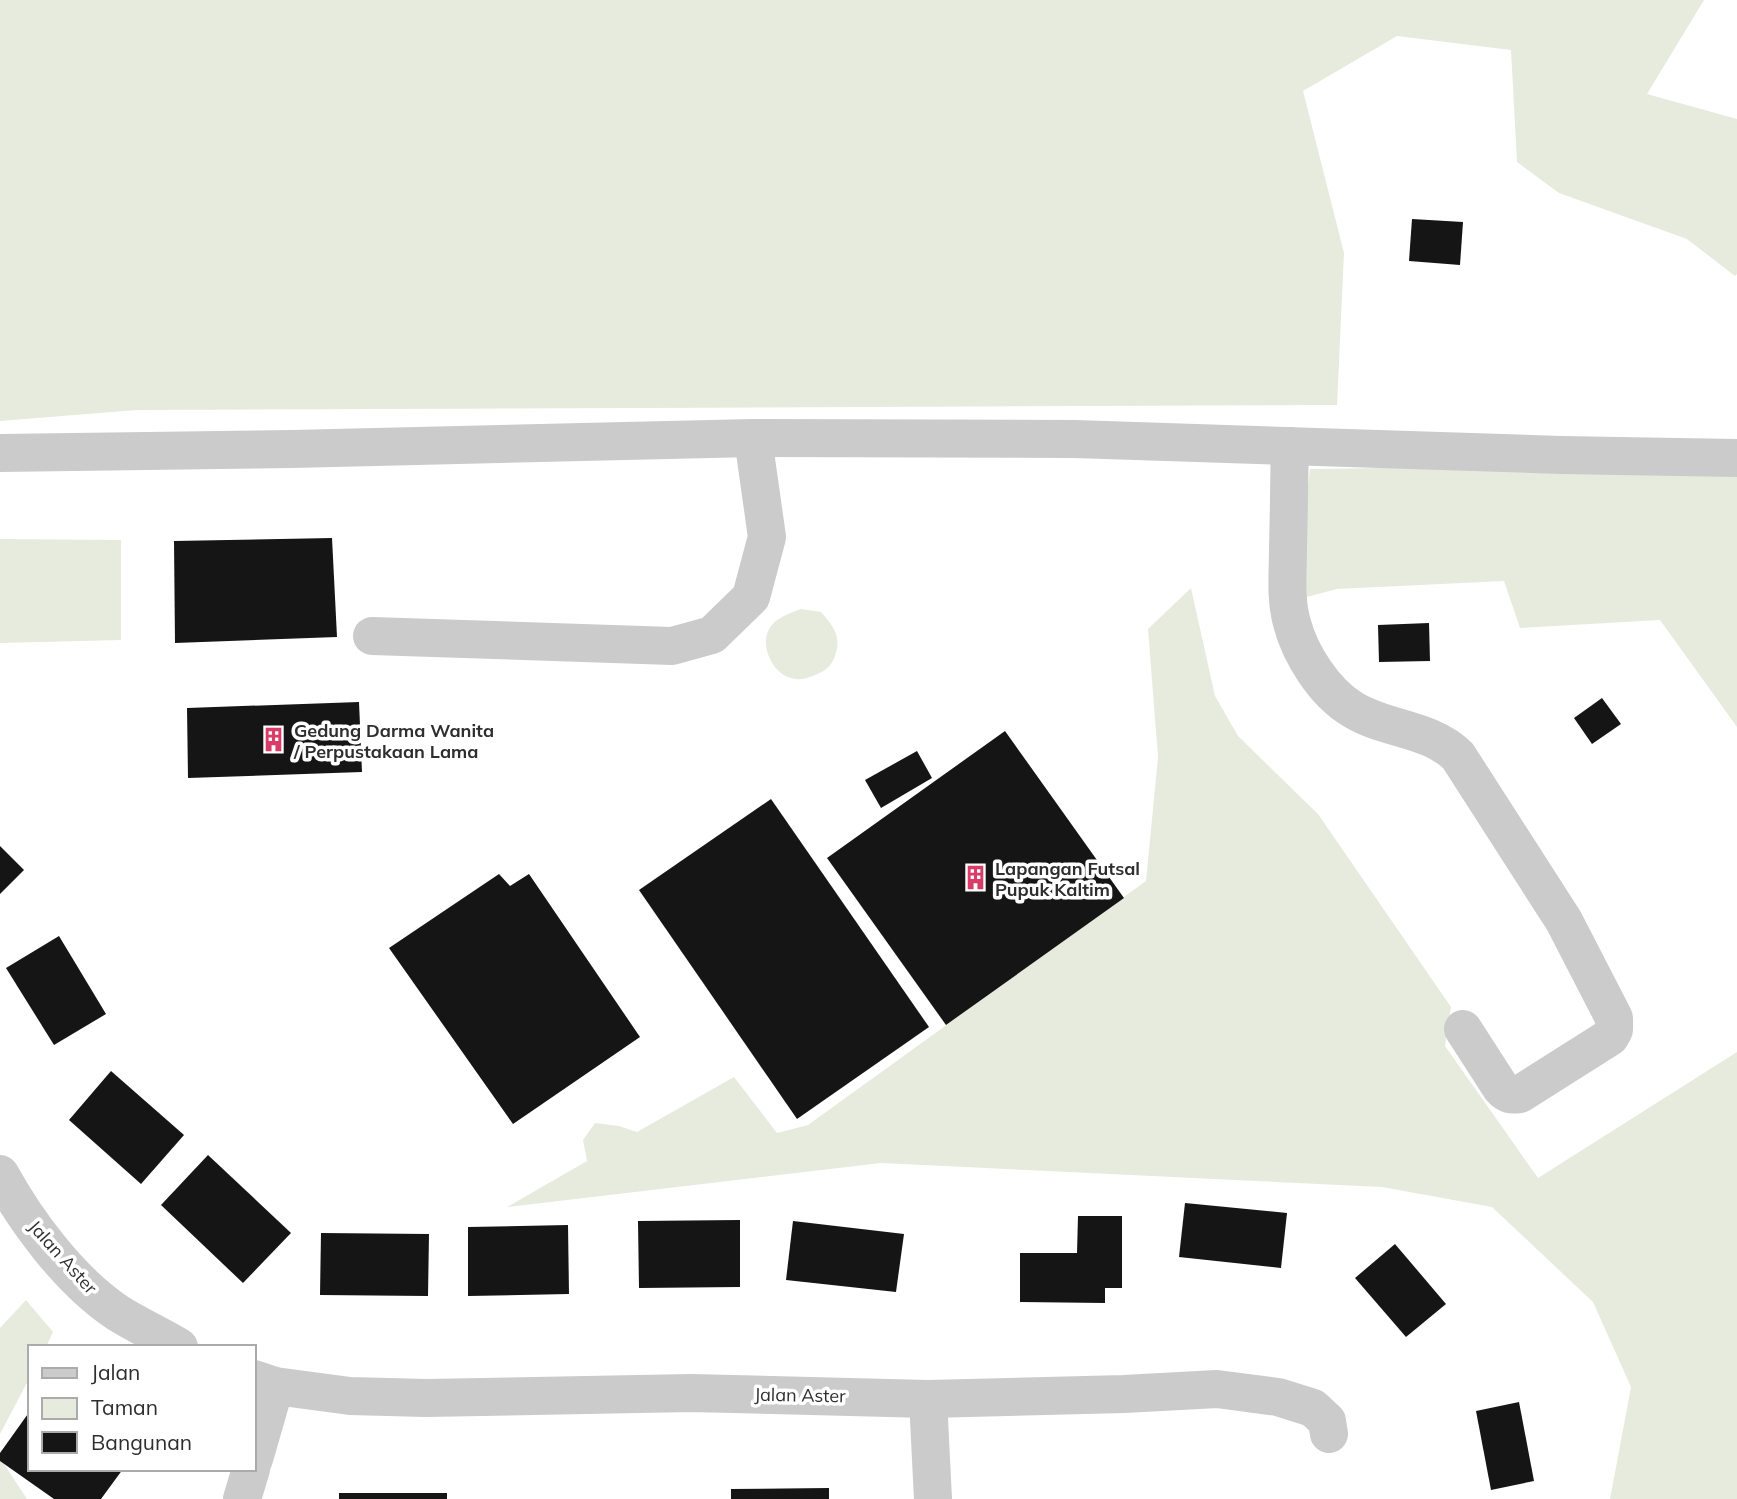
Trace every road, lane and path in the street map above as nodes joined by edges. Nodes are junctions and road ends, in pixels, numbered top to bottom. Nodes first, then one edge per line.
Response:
1 (753, 438) junction
2 (1290, 446) junction
3 (0, 453) edge
4 (1737, 458) edge
5 (372, 636) dead end
6 (1463, 1029) dead end
7 (0, 1174) edge
8 (175, 1345) edge
9 (265, 1383) edge
10 (929, 1399) junction
11 (1329, 1434) dead end
12 (256, 1445) edge
13 (250, 1471) edge
14 (242, 1499) edge
15 (933, 1499) edge

1 - 2 street
1 - 3 street
1 - 5 street
2 - 4 street
2 - 6 street
7 - 8 street, Jalan Aster
9 - 10 street, Jalan Aster
9 - 12 street
10 - 11 street, Jalan Aster
10 - 15 street
13 - 14 street

